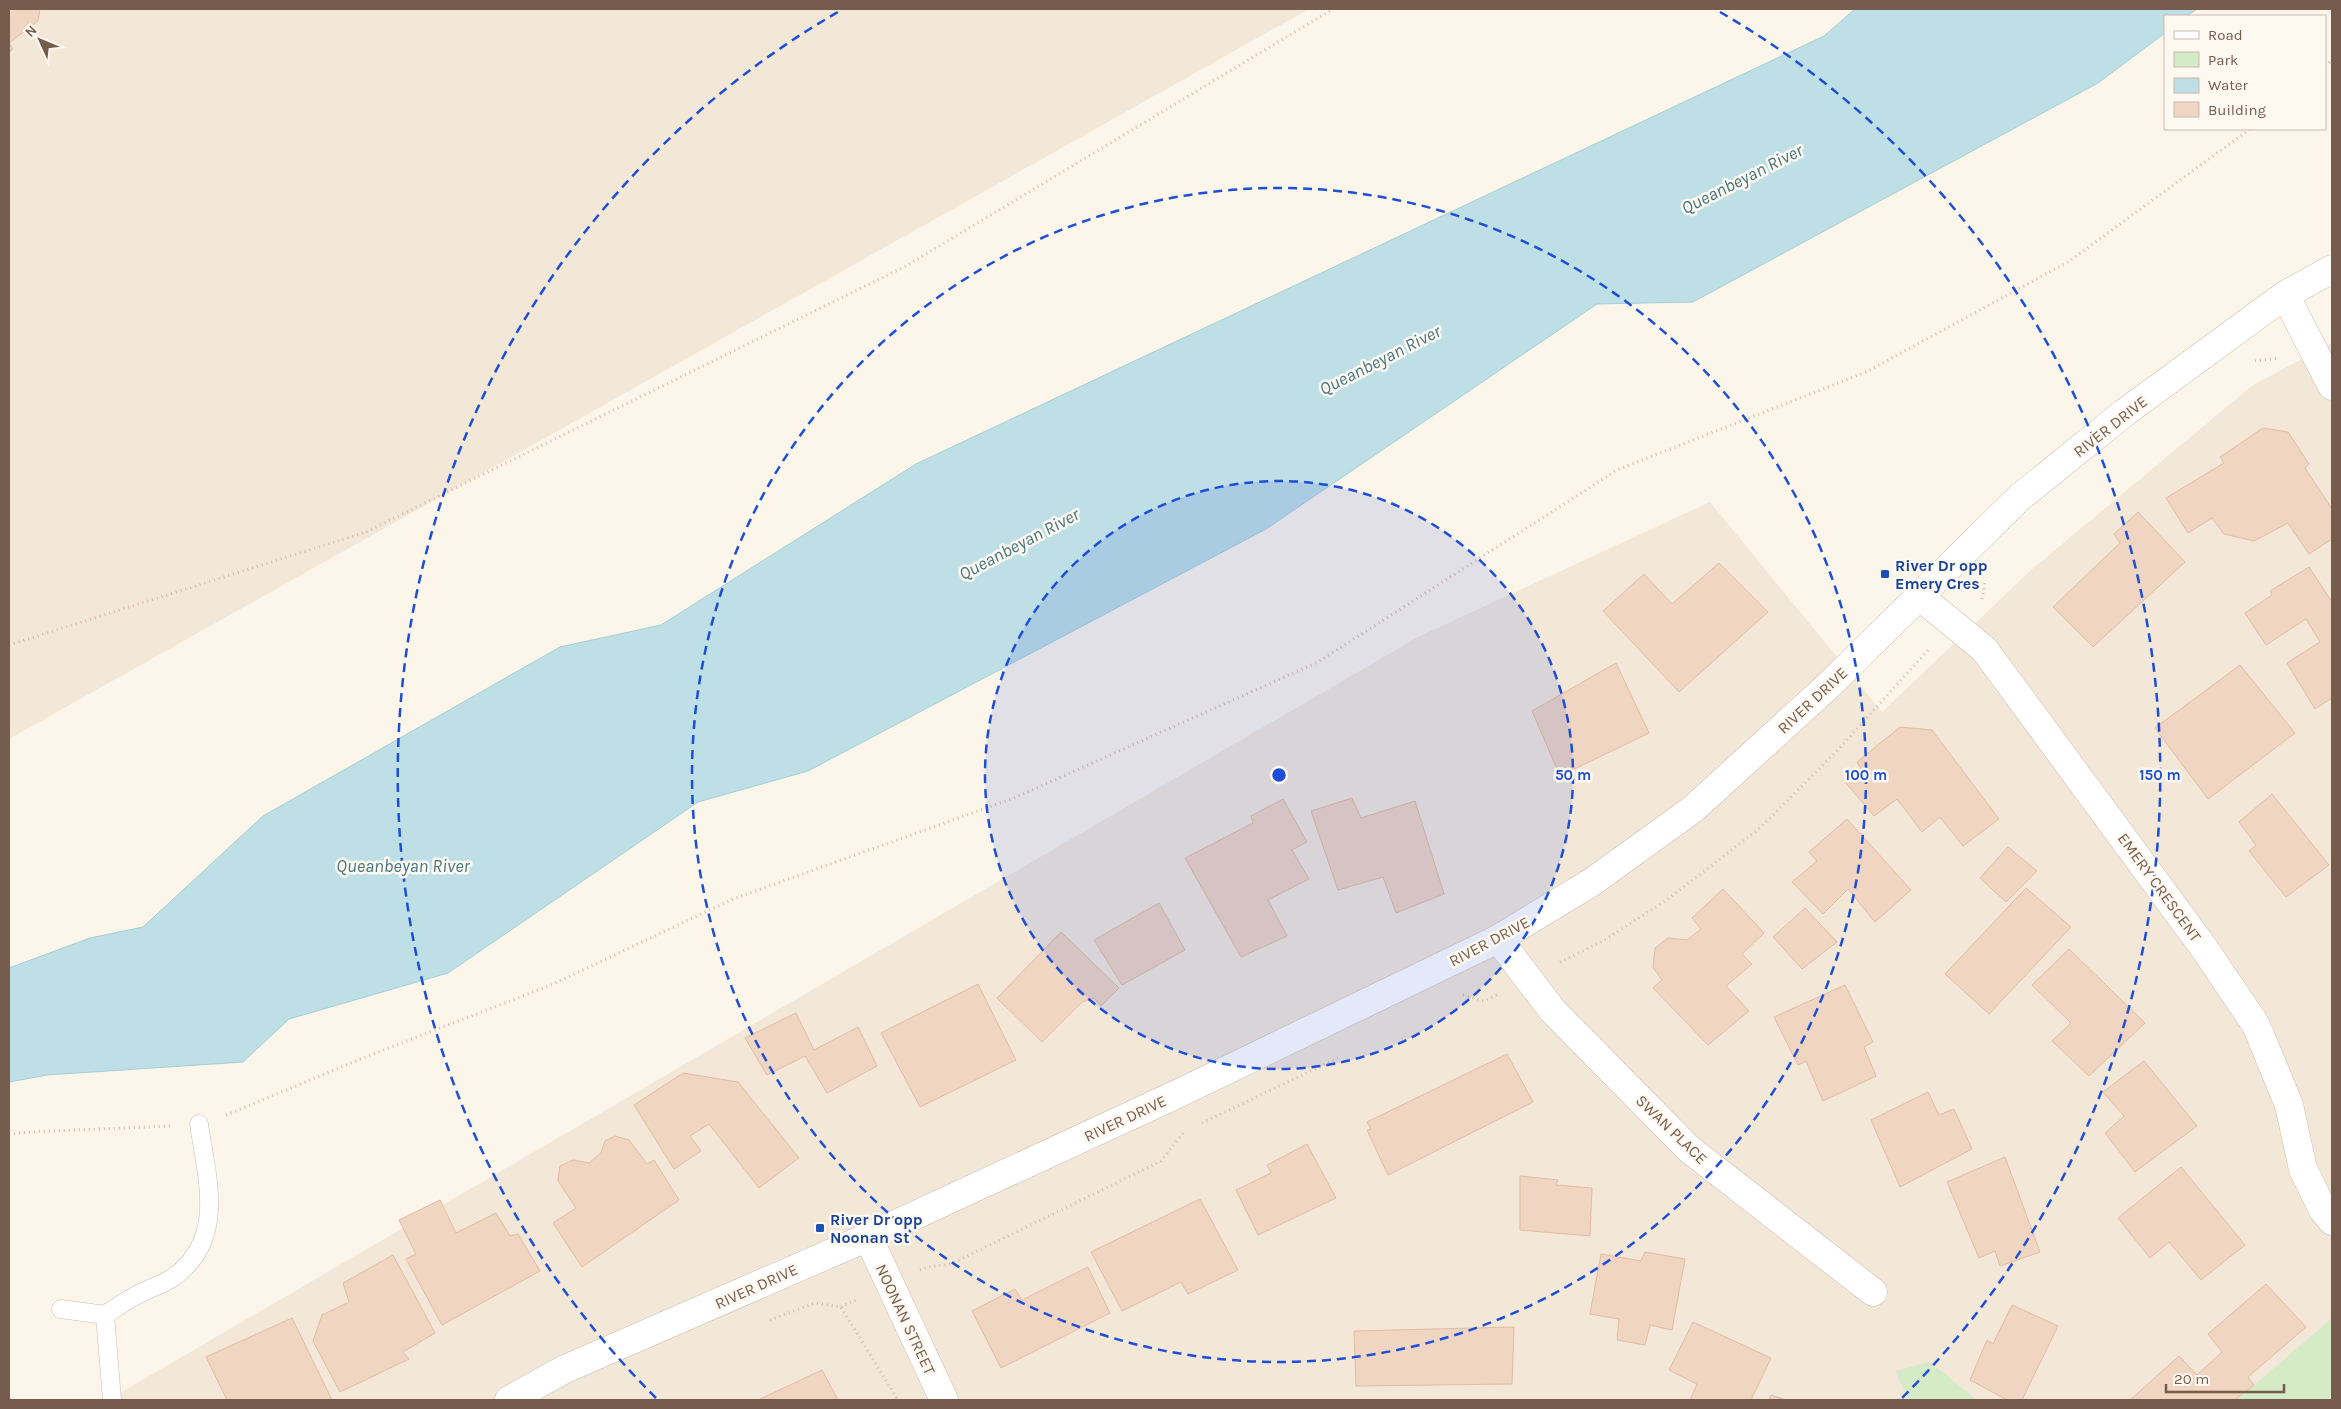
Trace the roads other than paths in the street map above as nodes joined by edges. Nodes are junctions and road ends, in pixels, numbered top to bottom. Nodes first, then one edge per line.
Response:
1 (2332, 269) edge
2 (2285, 295) junction
3 (2332, 386) edge
4 (1919, 596) junction
5 (1498, 939) junction
6 (199, 1124) road end
7 (2332, 1221) edge
8 (868, 1237) junction
9 (1873, 1292) dead end
10 (61, 1310) dead end
11 (105, 1315) junction
12 (112, 1400) edge
13 (509, 1400) edge
14 (944, 1400) edge

1 - 2 street, RIVER DRIVE
2 - 3 street
2 - 4 street, RIVER DRIVE
4 - 5 street, RIVER DRIVE
4 - 7 street, EMERY CRESCENT
5 - 8 street, RIVER DRIVE
5 - 9 street, SWAN PLACE
6 - 11 lane
8 - 13 street, RIVER DRIVE
8 - 14 street, NOONAN STREET
10 - 11 lane
11 - 12 lane

